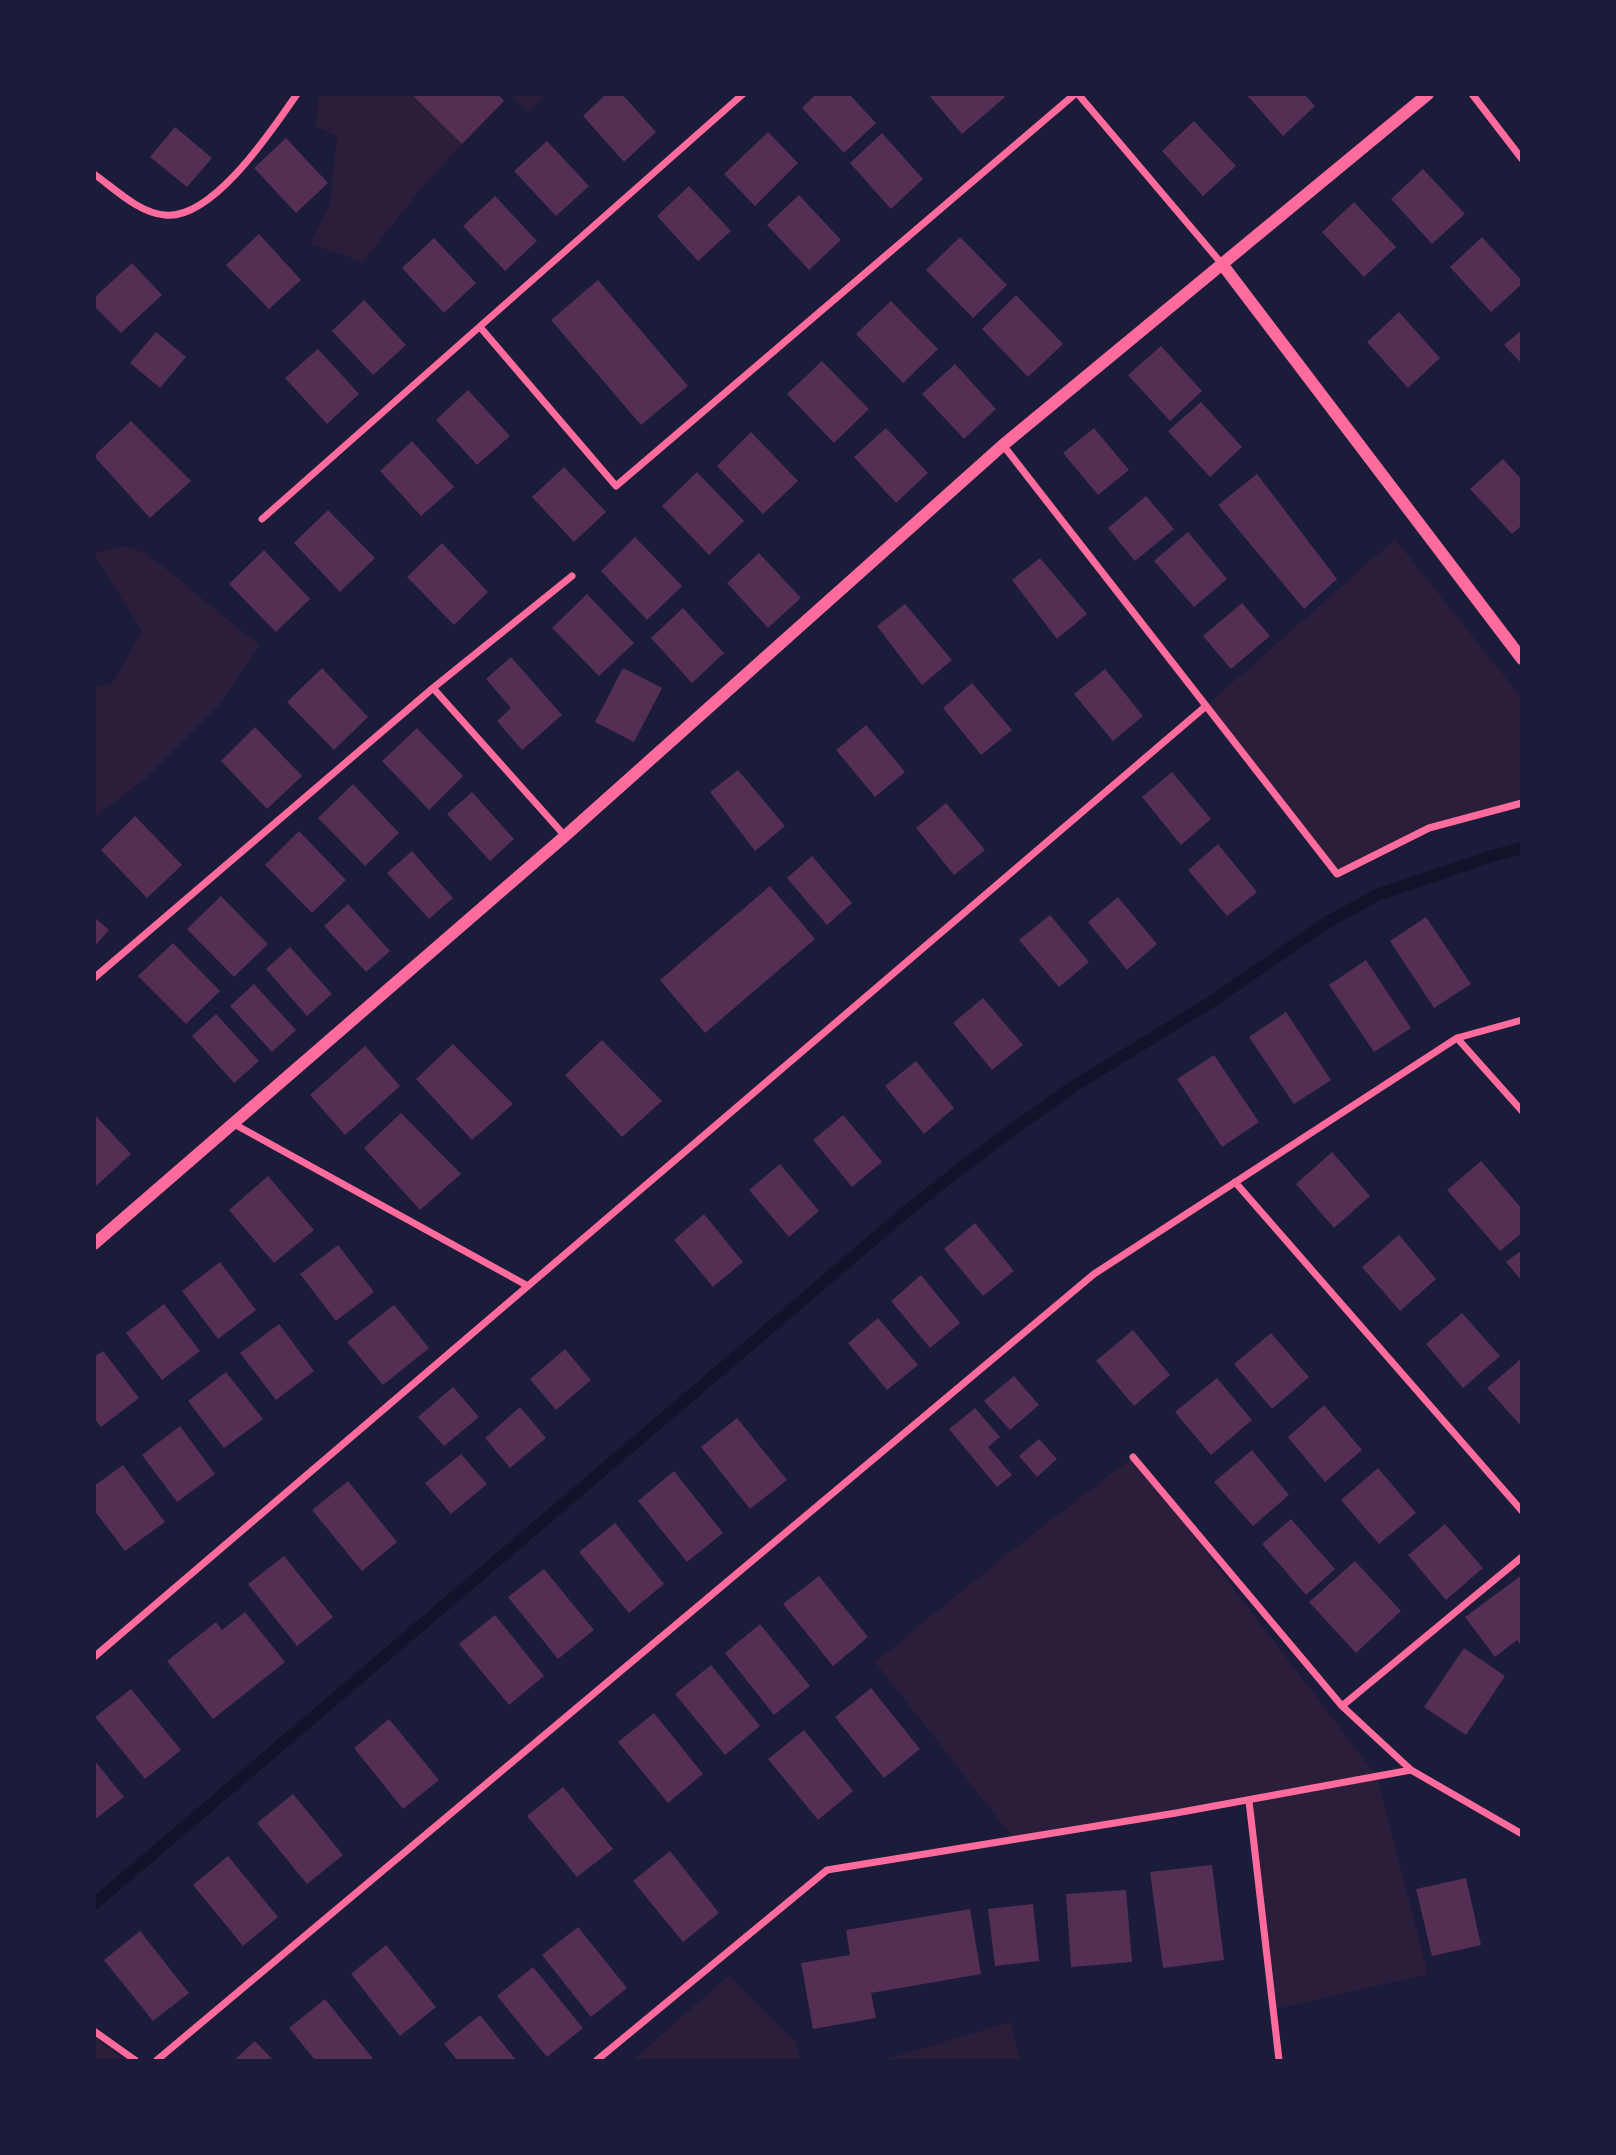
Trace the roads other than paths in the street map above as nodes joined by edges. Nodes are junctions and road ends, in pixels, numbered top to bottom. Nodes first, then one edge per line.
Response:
1 (298, 94) edge
2 (743, 94) edge
3 (1076, 94) edge
4 (1428, 94) edge
5 (1472, 94) edge
6 (1521, 159) edge
7 (94, 174) edge
8 (1223, 264) junction
9 (480, 327) junction
10 (1003, 445) junction
11 (262, 519) dead end
12 (572, 576) dead end
13 (1521, 659) edge
14 (433, 688) junction
15 (1206, 706) junction
16 (1521, 803) edge
17 (565, 836) junction
18 (94, 978) edge
19 (1521, 1020) edge
20 (1457, 1038) junction
21 (1521, 1111) edge
22 (234, 1124) junction
23 (1236, 1182) junction
24 (94, 1244) edge
25 (528, 1286) junction
26 (1133, 1457) dead end
27 (1521, 1511) edge
28 (1521, 1557) edge
29 (94, 1657) edge
30 (1342, 1706) junction
31 (1411, 1770) junction
32 (1249, 1801) junction
33 (1521, 1834) edge
34 (94, 2031) edge
35 (135, 2060) edge
36 (158, 2060) edge
37 (597, 2060) edge
38 (1279, 2060) edge

1 - 7 street
2 - 9 street
3 - 8 street
3 - 9 street
4 - 8 street
5 - 6 street
8 - 10 street
8 - 13 street
9 - 11 street
10 - 15 street
10 - 17 street
12 - 14 street
14 - 17 street
14 - 18 street
15 - 16 street
15 - 25 street
17 - 22 street
19 - 20 street
20 - 21 street
20 - 23 street
22 - 24 street
22 - 25 street
23 - 27 street
23 - 36 street
25 - 29 street
26 - 30 street
28 - 30 street
30 - 31 street
31 - 32 street
31 - 33 street
32 - 37 street
32 - 38 street
34 - 35 street

